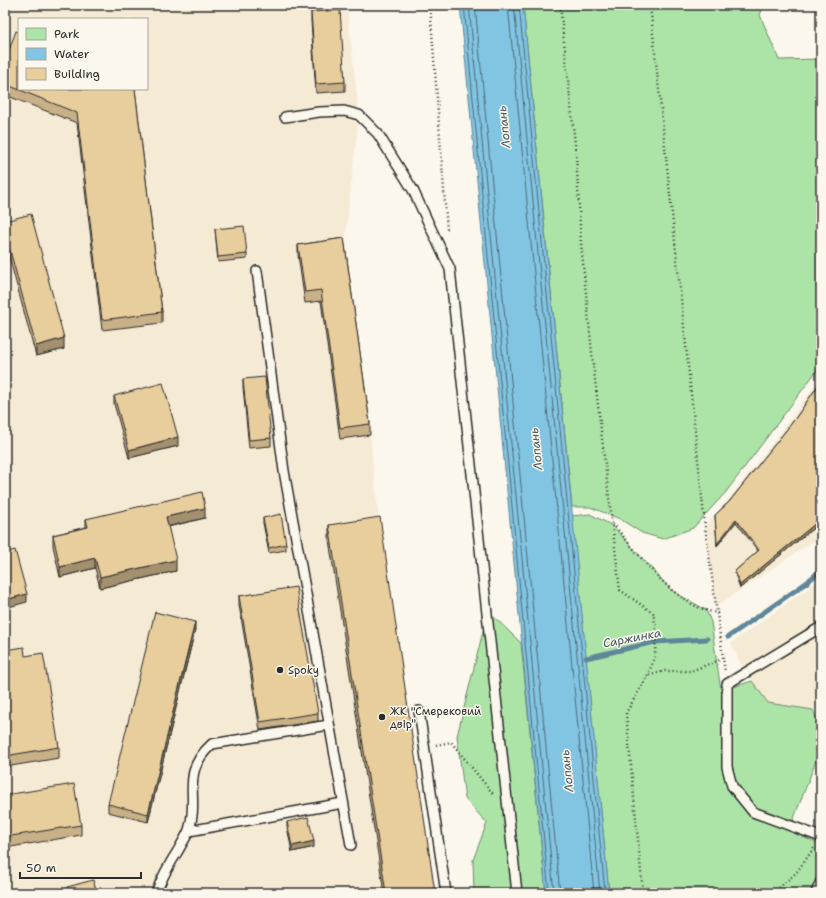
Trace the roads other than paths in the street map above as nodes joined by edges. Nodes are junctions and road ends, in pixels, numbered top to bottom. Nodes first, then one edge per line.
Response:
1 (285, 117) dead end
2 (257, 271) dead end
3 (821, 627) edge
4 (419, 711) dead end
5 (329, 725) junction
6 (343, 803) junction
7 (189, 831) junction
8 (819, 840) edge
9 (351, 845) dead end
10 (821, 881) edge
11 (156, 893) edge
12 (446, 893) edge
13 (517, 893) edge
14 (816, 893) edge

1 - 13 lane
2 - 5 lane
3 - 8 lane
4 - 12 lane
5 - 6 lane
5 - 7 lane
6 - 7 lane
6 - 9 lane
7 - 11 lane
10 - 14 lane

